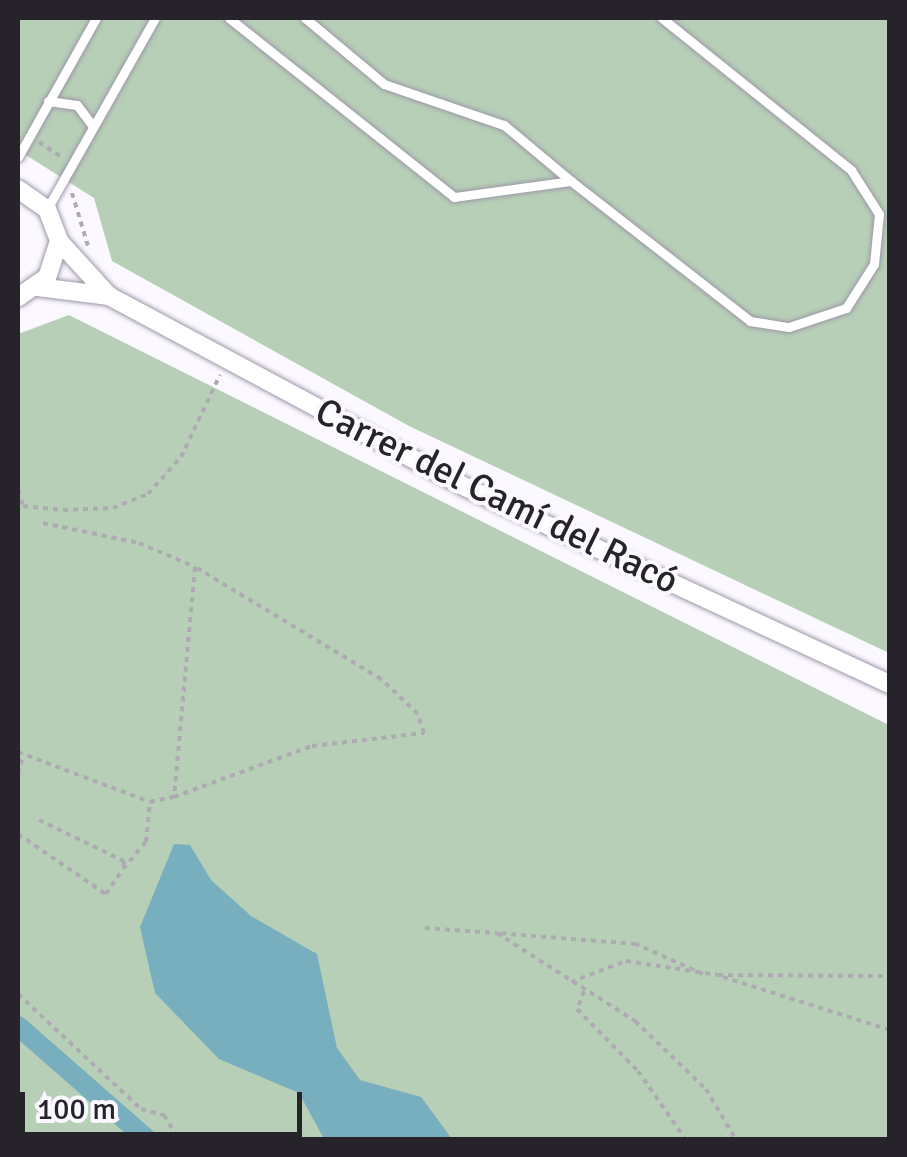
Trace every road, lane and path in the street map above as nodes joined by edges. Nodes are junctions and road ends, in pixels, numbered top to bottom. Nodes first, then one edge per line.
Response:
1 (96, 18) edge
2 (155, 18) edge
3 (229, 18) edge
4 (306, 18) edge
5 (662, 18) edge
6 (48, 101) junction
7 (92, 125) junction
8 (29, 136) junction
9 (18, 156) edge
10 (72, 163) junction
11 (572, 181) junction
12 (18, 189) edge
13 (47, 209) junction
14 (59, 241) junction
15 (90, 254) dead end
16 (38, 287) junction
17 (109, 296) junction
18 (18, 298) edge
19 (228, 360) junction
20 (18, 490) edge
21 (43, 523) dead end
22 (195, 567) junction
23 (890, 684) edge
24 (20, 754) edge
25 (18, 774) edge
26 (174, 796) junction
27 (150, 802) junction
28 (38, 820) dead end
29 (18, 834) edge
30 (123, 870) junction
31 (425, 928) dead end
32 (497, 932) junction
33 (703, 974) junction
34 (718, 976) junction
35 (890, 976) edge
36 (571, 982) junction
37 (584, 991) junction
38 (18, 994) edge
39 (890, 1030) edge
40 (179, 1140) edge
41 (686, 1140) edge
42 (736, 1140) edge
43 (786, 1140) edge
44 (818, 1140) edge

1 - 6 lane
2 - 7 lane
3 - 11 lane
4 - 11 lane
5 - 11 lane
6 - 7 lane
6 - 8 lane
7 - 10 lane
8 - 9 lane
8 - 10 path
10 - 13 lane
10 - 15 path
12 - 13 street
13 - 14 street
14 - 16 street
14 - 17 street, Carrer del Camí del Racó
16 - 17 street, Carrer del Camí del Racó
16 - 18 street
17 - 19 street, Carrer del Camí del Racó
19 - 20 path
19 - 23 street, Carrer del Camí del Racó
21 - 22 path
22 - 26 path
22 - 26 path
24 - 25 path
24 - 27 path
26 - 27 path
27 - 30 path
28 - 30 path
29 - 30 path
31 - 32 path
32 - 33 path
32 - 36 path
33 - 34 path
33 - 36 path
34 - 35 path
34 - 39 path
36 - 37 path
37 - 41 path
37 - 42 path
38 - 40 path
43 - 44 path

